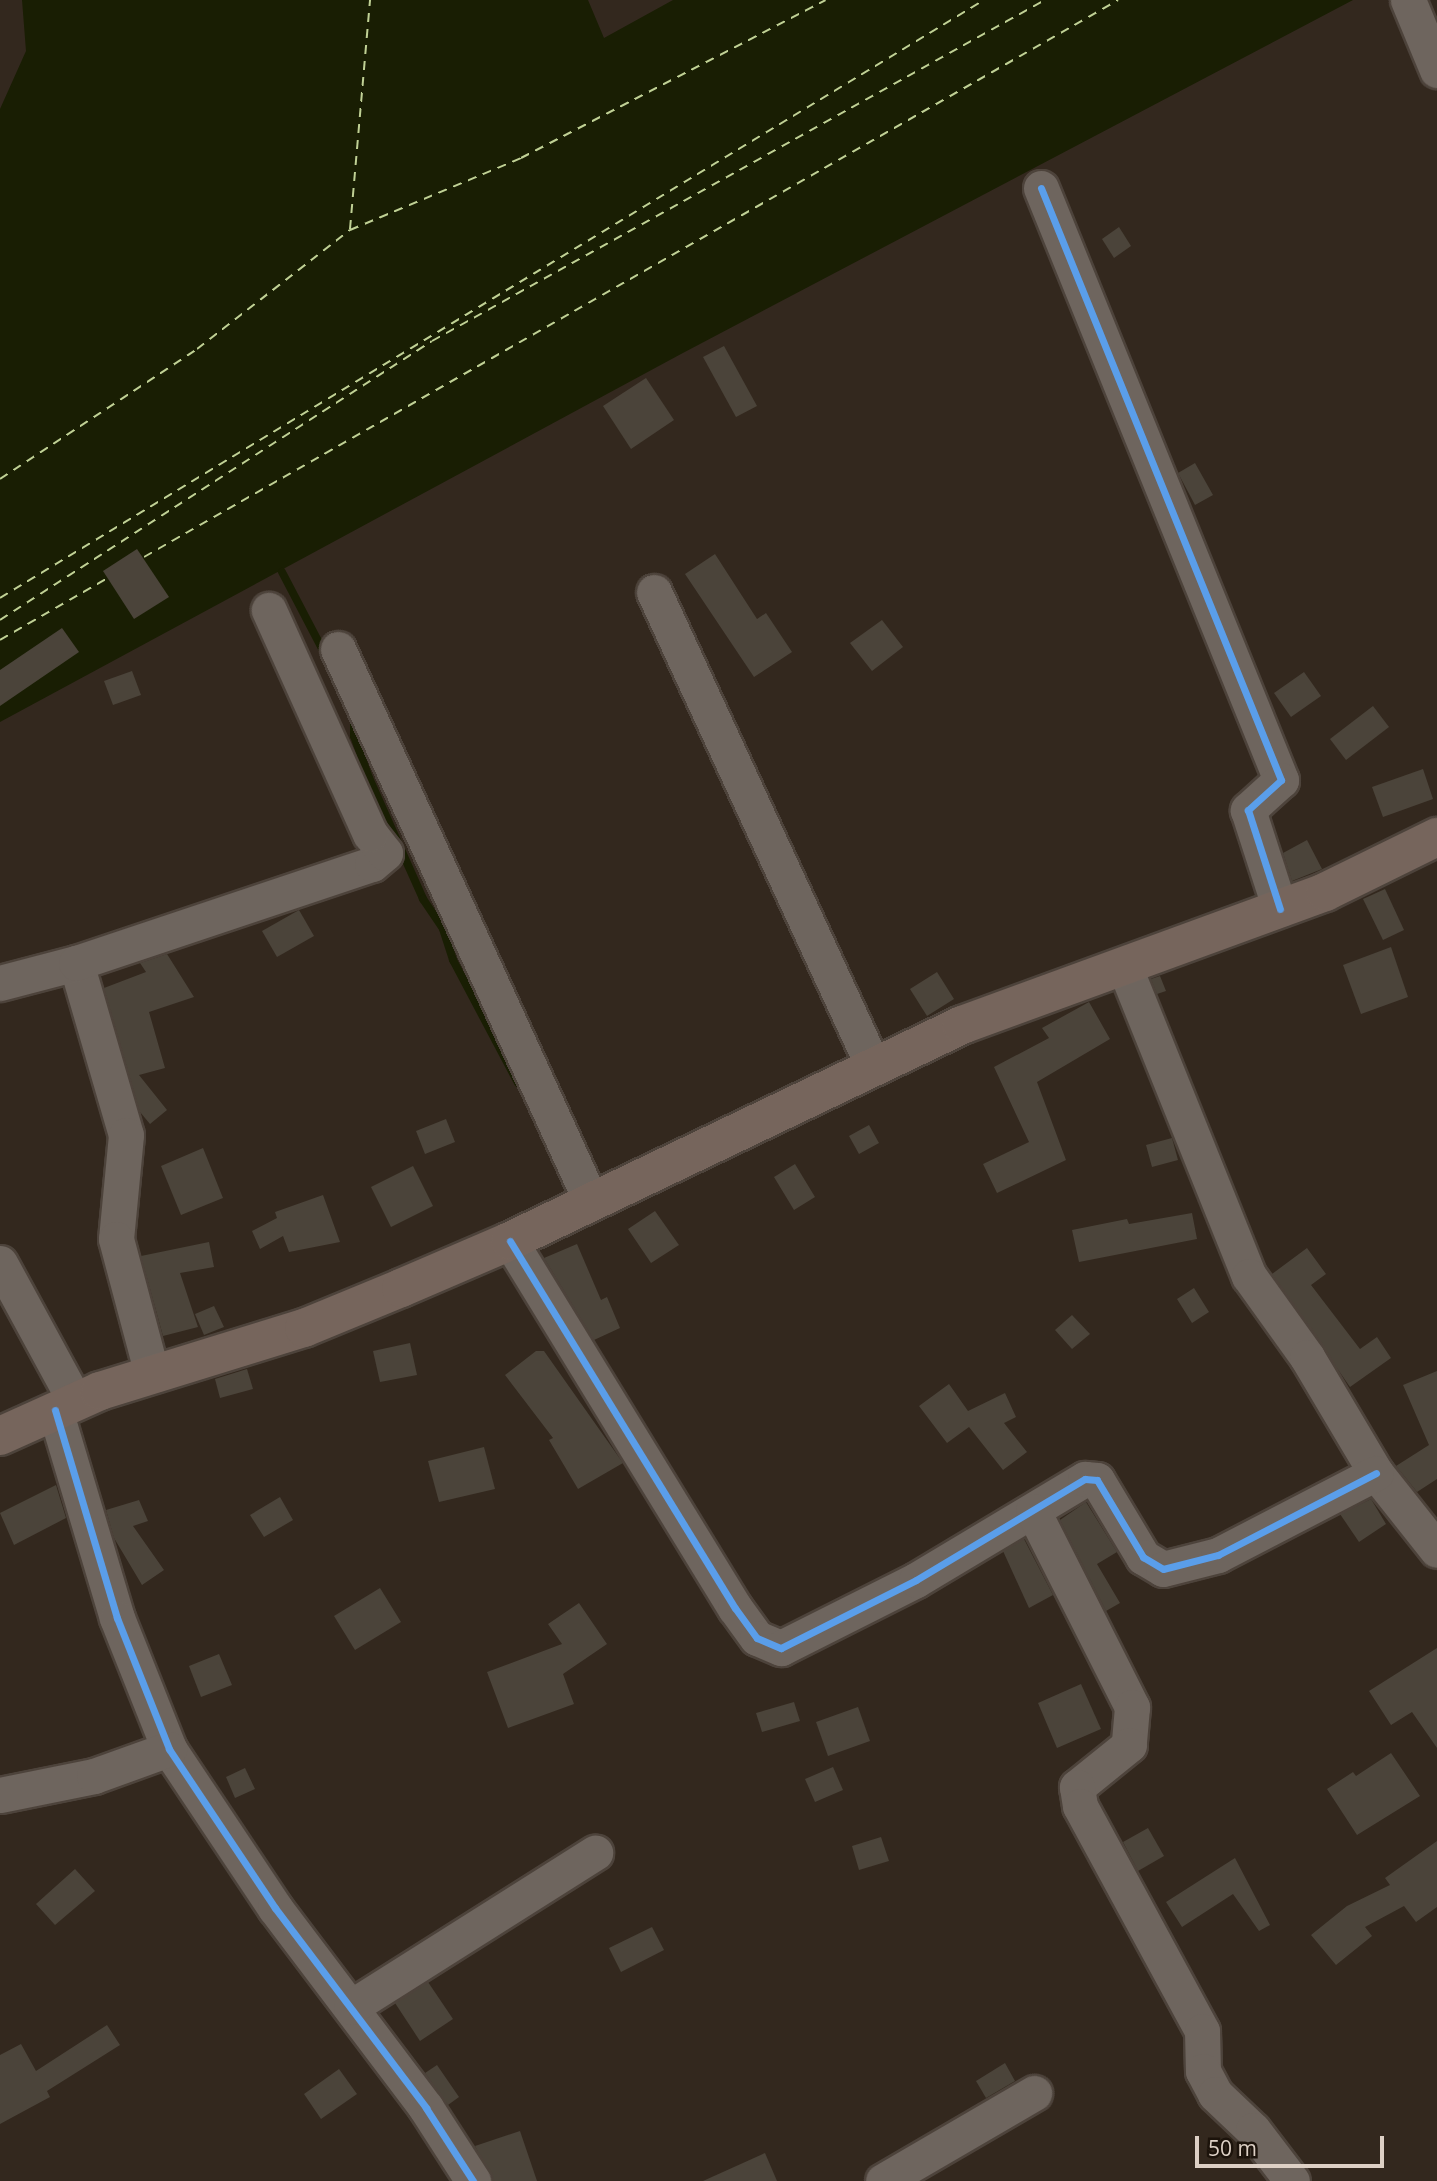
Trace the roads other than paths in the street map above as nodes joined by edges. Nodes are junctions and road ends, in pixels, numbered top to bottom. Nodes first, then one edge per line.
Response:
1 (1408, 0) edge
2 (1437, 70) edge
3 (1041, 188) dead end
4 (654, 592) dead end
5 (269, 610) dead end
6 (338, 649) dead end
7 (1437, 837) edge
8 (1280, 909) junction
9 (76, 963) junction
10 (1125, 968) junction
11 (0, 983) edge
12 (873, 1066) junction
13 (591, 1201) junction
14 (510, 1241) junction
15 (0, 1263) edge
16 (152, 1374) junction
17 (65, 1406) junction
18 (0, 1436) edge
19 (1376, 1473) junction
20 (1033, 1511) junction
21 (1437, 1550) edge
22 (169, 1749) junction
23 (0, 1795) edge
24 (595, 1853) dead end
25 (351, 2007) junction
26 (1034, 2092) dead end
27 (473, 2181) edge
28 (883, 2181) edge
29 (1292, 2181) edge

1 - 2 street
3 - 8 street
4 - 12 street
5 - 9 street
6 - 13 street
7 - 8 main road
8 - 10 main road
9 - 11 street
9 - 16 street
10 - 12 main road
10 - 19 street
12 - 13 main road
13 - 14 main road
14 - 16 main road
14 - 20 street
15 - 17 street
16 - 17 main road
17 - 18 main road
17 - 22 street
19 - 20 street
19 - 21 street
20 - 29 street
22 - 23 street
22 - 25 street
24 - 25 street
25 - 27 street
26 - 28 street

